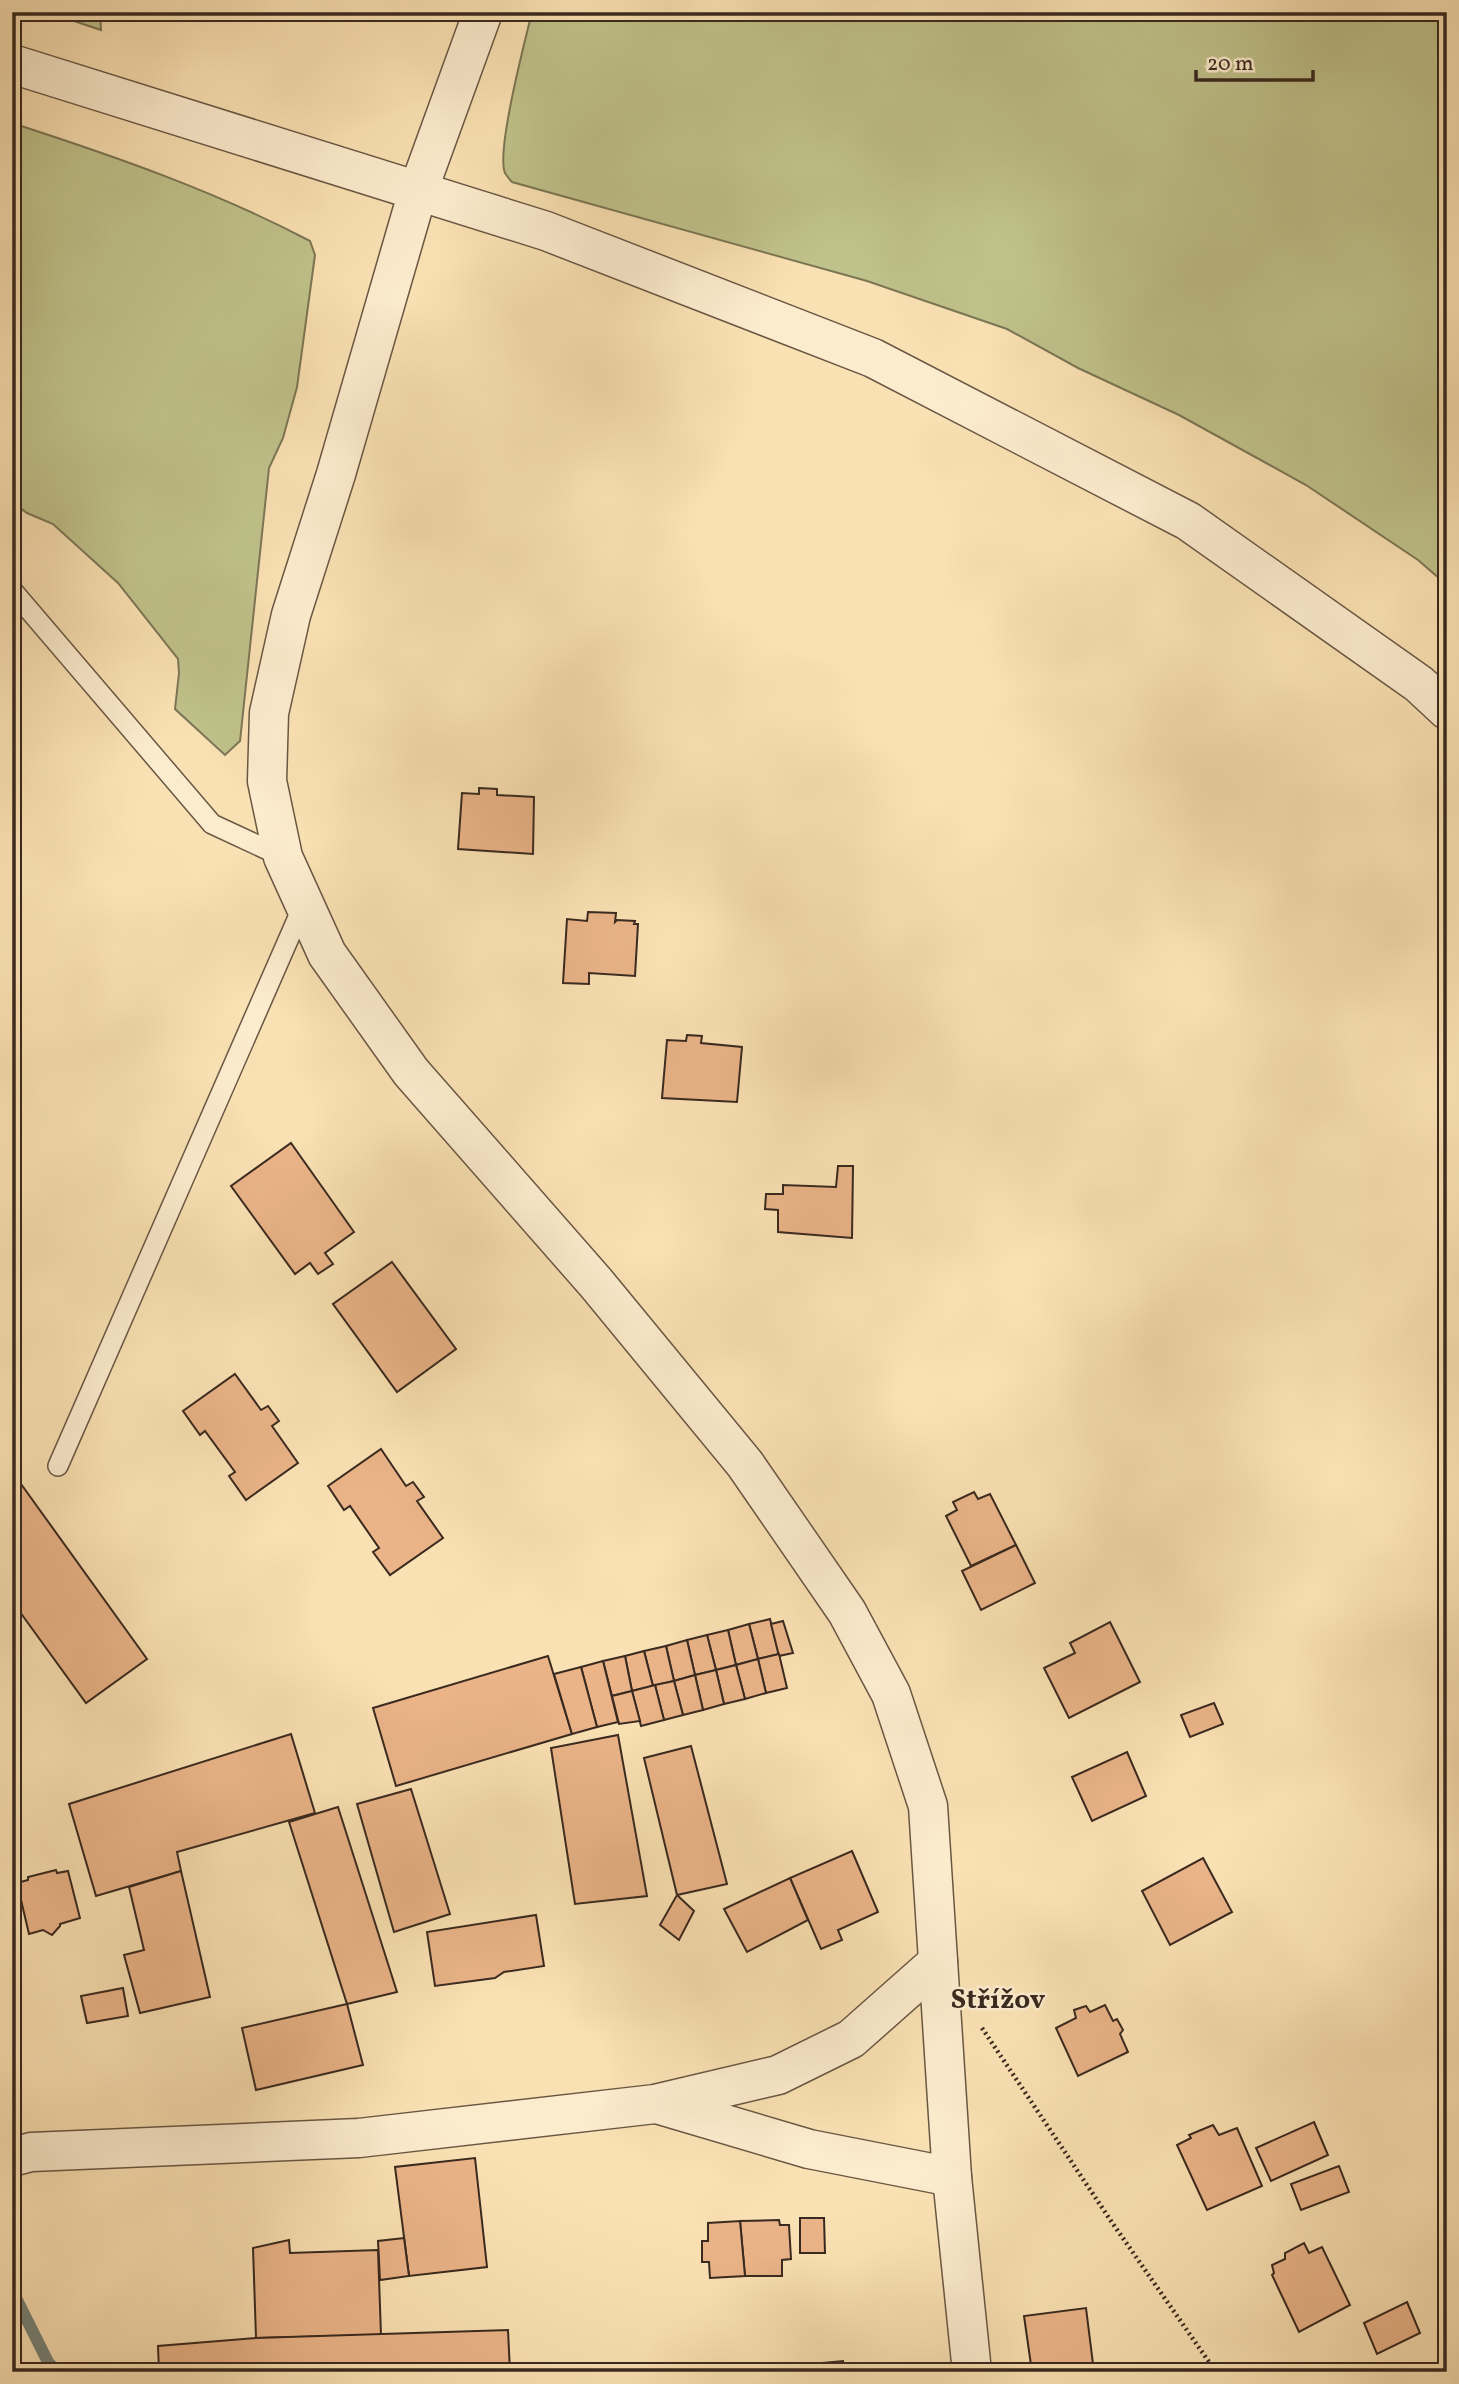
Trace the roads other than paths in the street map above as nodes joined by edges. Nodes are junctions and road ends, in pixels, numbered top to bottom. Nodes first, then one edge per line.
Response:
1 (483, 12) edge
2 (12, 64) edge
3 (418, 191) junction
4 (12, 590) edge
5 (1447, 710) edge
6 (283, 857) junction
7 (304, 904) junction
8 (58, 1466) dead end
9 (938, 1962) junction
10 (655, 2104) junction
11 (12, 2157) edge
12 (953, 2178) junction
13 (972, 2372) edge

1 - 3 street
2 - 3 street
3 - 5 street
3 - 6 street
4 - 6 lane
6 - 7 street
7 - 8 lane
7 - 9 street
9 - 10 street
9 - 12 street
10 - 11 street
10 - 12 street
12 - 13 street

